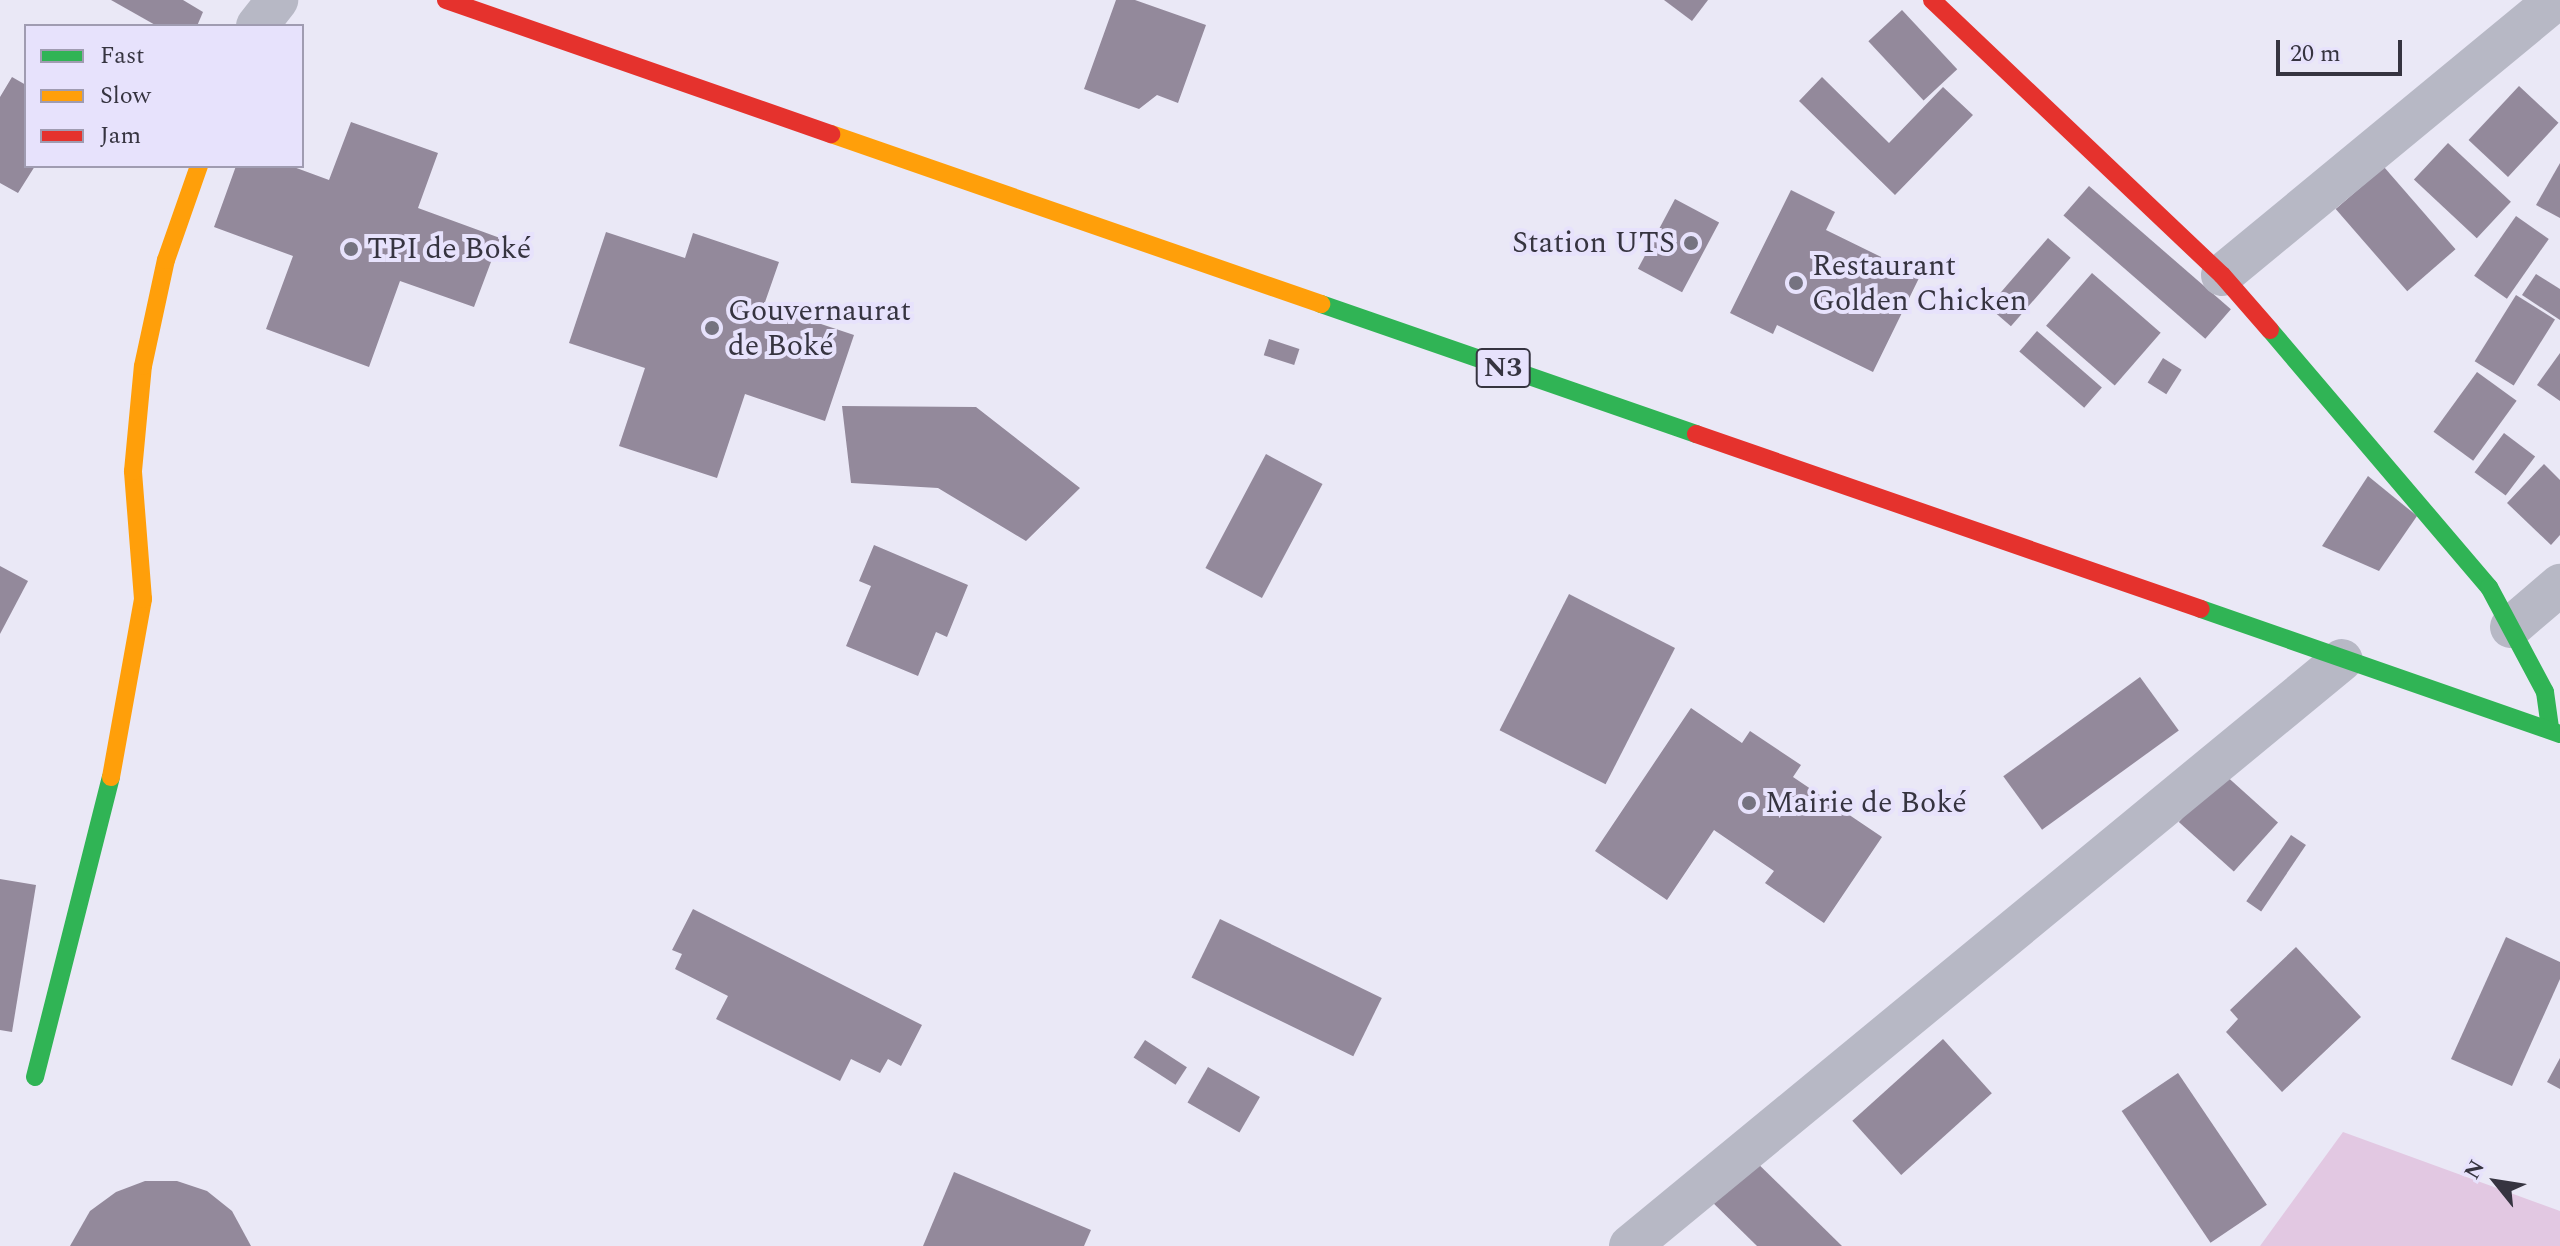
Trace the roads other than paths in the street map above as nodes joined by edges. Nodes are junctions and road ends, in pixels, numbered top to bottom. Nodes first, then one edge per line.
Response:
1 (277, 0) edge
2 (446, 0) edge
3 (1932, 0) edge
4 (2556, 0) edge
5 (259, 24) edge
6 (198, 168) edge
7 (2222, 275) junction
8 (2560, 585) edge
9 (2511, 627) junction
10 (2342, 660) junction
11 (2555, 732) edge
12 (35, 1077) dead end
13 (1630, 1246) edge

1 - 5 street
2 - 10 main road, N3
3 - 7 main road
4 - 7 street
6 - 12 main road
7 - 9 main road
8 - 9 street
9 - 11 main road
10 - 11 main road, N3
10 - 13 street

